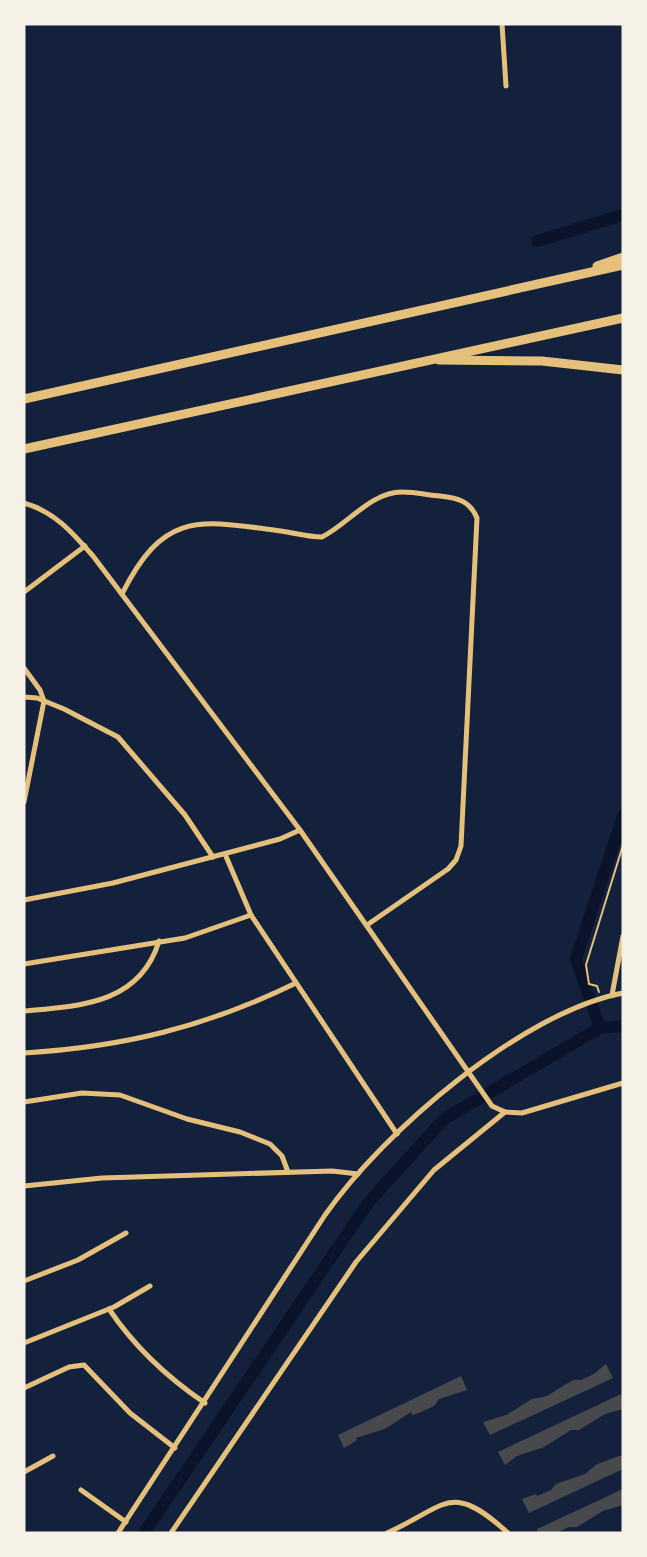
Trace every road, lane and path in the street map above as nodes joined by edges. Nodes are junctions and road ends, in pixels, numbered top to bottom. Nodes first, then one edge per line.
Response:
1 (502, 24) edge
2 (506, 86) dead end
3 (623, 257) edge
4 (623, 266) edge
5 (557, 278) junction
6 (623, 318) edge
7 (421, 360) junction
8 (623, 370) edge
9 (24, 399) edge
10 (24, 449) edge
11 (24, 503) edge
12 (85, 546) junction
13 (24, 592) edge
14 (122, 594) junction
15 (24, 668) edge
16 (24, 697) edge
17 (44, 701) junction
18 (26, 783) edge
19 (24, 802) edge
20 (300, 830) junction
21 (623, 845) edge
22 (225, 854) junction
23 (213, 857) junction
24 (24, 900) edge
25 (251, 915) junction
26 (367, 925) junction
27 (623, 936) edge
28 (159, 941) junction
29 (24, 964) edge
30 (296, 983) junction
31 (623, 993) edge
32 (612, 995) junction
33 (602, 998) junction
34 (24, 1011) edge
35 (24, 1053) edge
36 (470, 1071) junction
37 (623, 1083) edge
38 (24, 1102) edge
39 (505, 1112) junction
40 (397, 1134) junction
41 (288, 1172) junction
42 (358, 1174) junction
43 (24, 1186) edge
44 (126, 1233) dead end
45 (24, 1281) edge
46 (150, 1286) dead end
47 (109, 1309) junction
48 (24, 1343) edge
49 (24, 1388) edge
50 (205, 1403) junction
51 (176, 1448) junction
52 (53, 1456) dead end
53 (24, 1472) edge
54 (81, 1490) dead end
55 (126, 1522) junction
56 (118, 1533) edge
57 (171, 1533) edge
58 (387, 1533) edge
59 (508, 1533) edge

1 - 2 street
3 - 5 highway
4 - 5 highway
5 - 9 highway
6 - 7 highway
7 - 8 highway
7 - 10 highway
11 - 12 street
12 - 13 street
12 - 14 street
14 - 20 street
14 - 26 street
15 - 17 street
16 - 17 street
17 - 18 street
17 - 23 street
18 - 19 street
20 - 22 street
20 - 26 street
21 - 33 path
22 - 23 street
22 - 25 street
23 - 24 street
25 - 28 street
25 - 30 street
26 - 36 street
27 - 32 street
28 - 29 street
28 - 34 street
30 - 35 street
30 - 40 street
31 - 32 street
32 - 33 street
33 - 36 street
36 - 39 street
36 - 40 street
37 - 39 street
38 - 41 street
39 - 57 street
40 - 42 street
41 - 42 street
41 - 43 street
42 - 50 street
44 - 45 street
46 - 47 street
47 - 48 street
47 - 50 street
49 - 51 street
50 - 51 street
51 - 55 street
52 - 53 street
54 - 55 street
55 - 56 street
58 - 59 street

